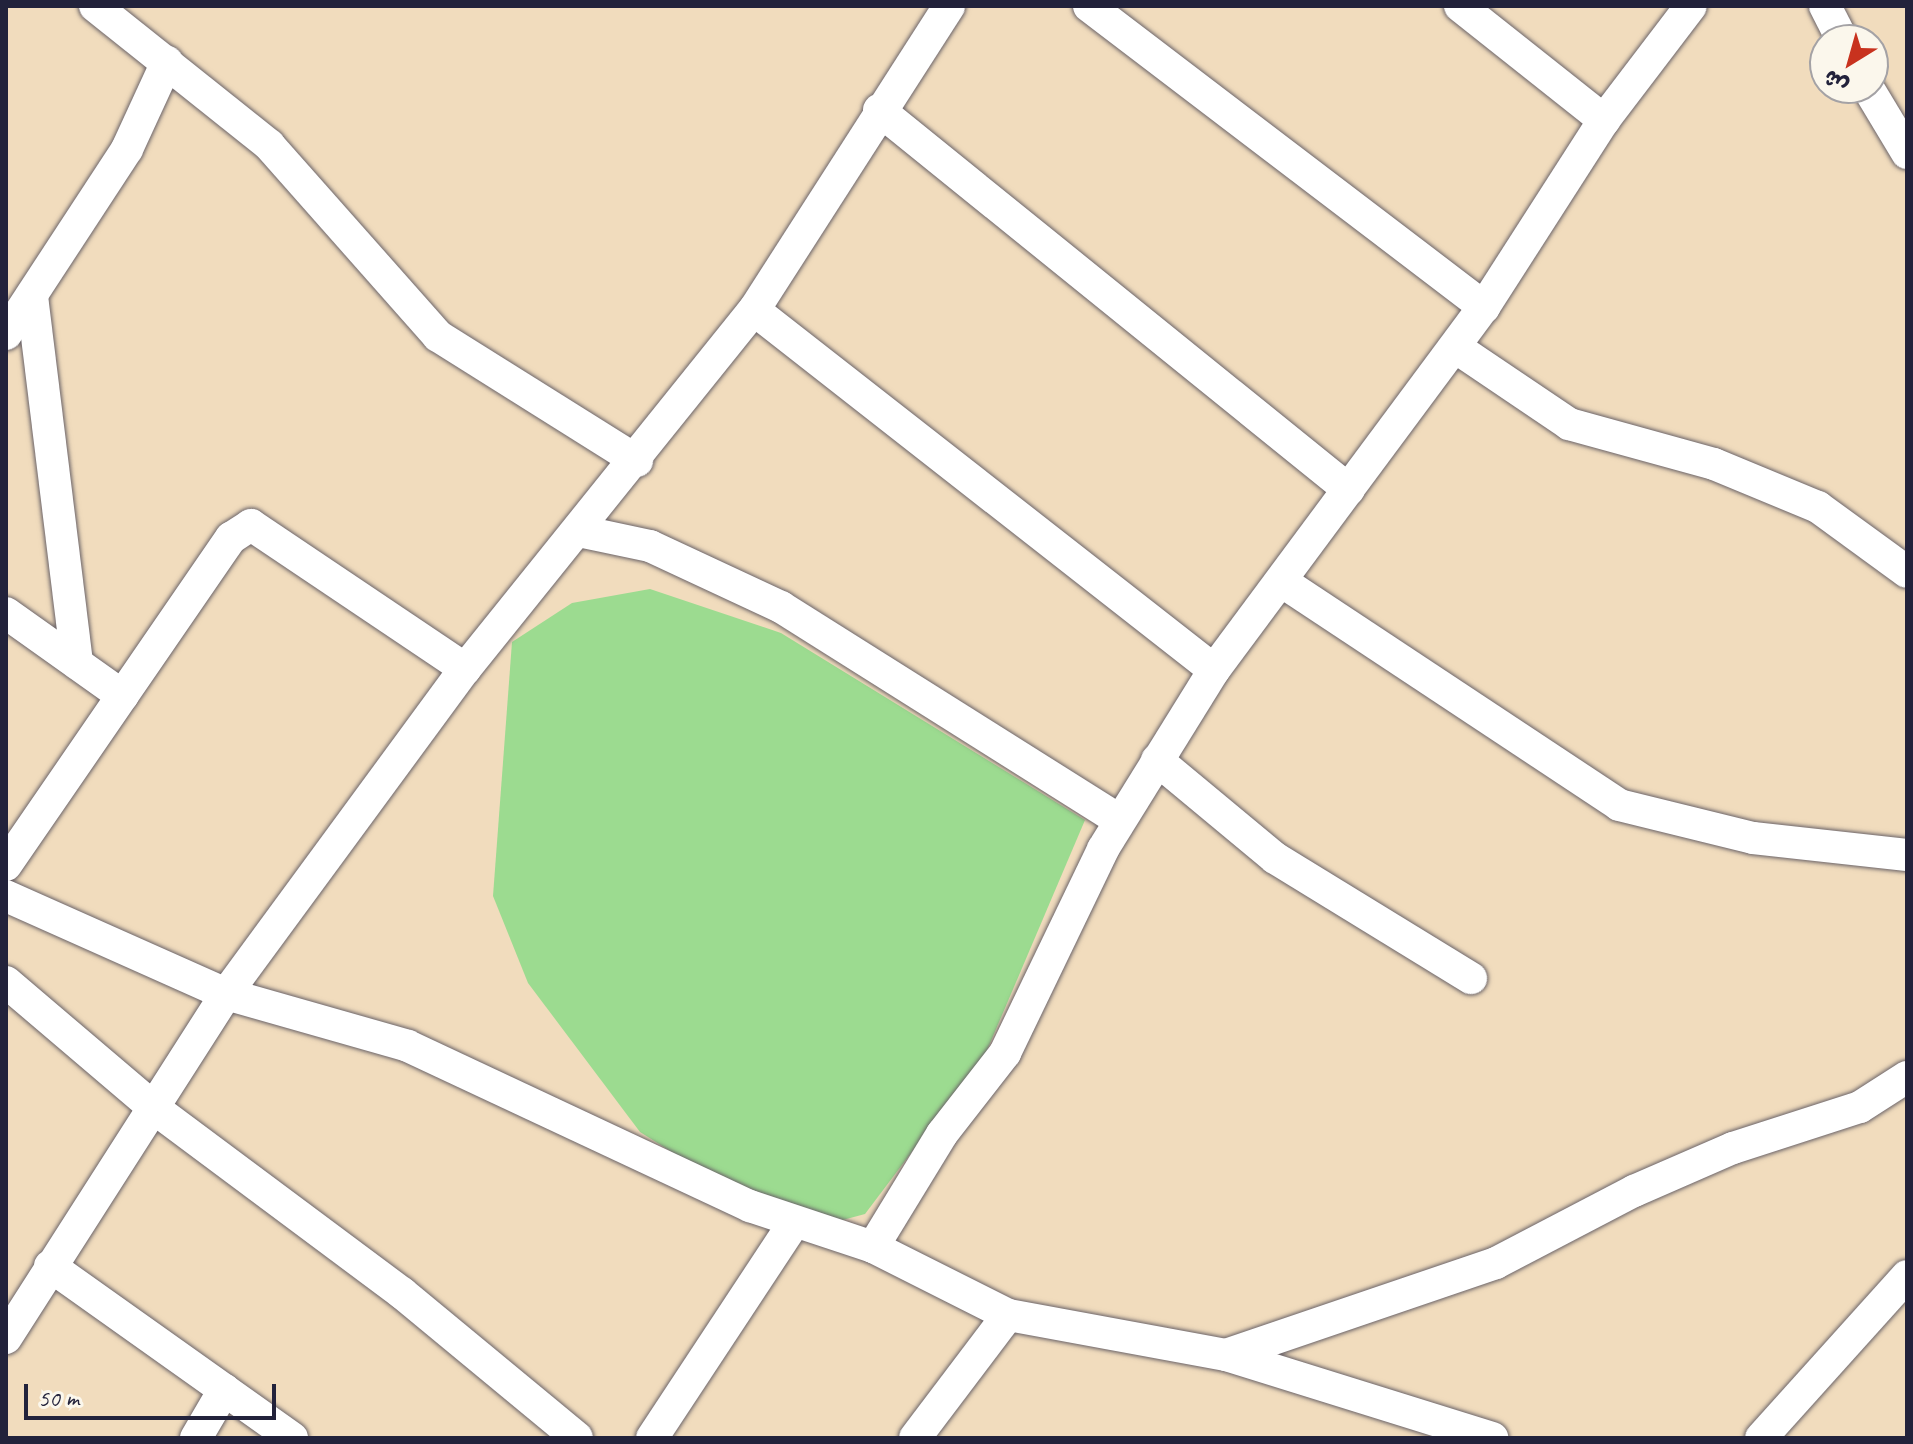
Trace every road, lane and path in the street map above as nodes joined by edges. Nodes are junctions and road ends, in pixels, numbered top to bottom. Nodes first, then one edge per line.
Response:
1 (95, 6) edge
2 (949, 6) edge
3 (1089, 6) edge
4 (1460, 6) edge
5 (1691, 6) edge
6 (1825, 6) edge
7 (1834, 24) edge
8 (167, 62) junction
9 (1878, 104) edge
10 (879, 110) junction
11 (1604, 120) junction
12 (1907, 153) edge
13 (32, 296) junction
14 (1484, 307) junction
15 (754, 310) junction
16 (6, 334) edge
17 (1455, 347) junction
18 (637, 461) junction
19 (1349, 490) junction
20 (579, 531) junction
21 (1907, 572) edge
22 (1281, 581) junction
23 (6, 613) edge
24 (77, 663) junction
25 (465, 669) junction
26 (1214, 670) junction
27 (123, 696) junction
28 (1157, 760) junction
29 (1119, 820) junction
30 (1907, 855) edge
31 (6, 865) edge
32 (6, 896) edge
33 (1471, 978) dead end
34 (6, 982) edge
35 (226, 994) junction
36 (1907, 1077) edge
37 (155, 1109) junction
38 (793, 1224) junction
39 (873, 1247) junction
40 (50, 1266) junction
41 (1907, 1276) edge
42 (1008, 1315) junction
43 (6, 1338) edge
44 (1226, 1355) junction
45 (224, 1390) junction
46 (196, 1438) edge
47 (292, 1438) edge
48 (577, 1438) edge
49 (652, 1438) edge
50 (915, 1438) edge
51 (1492, 1438) edge
52 (1761, 1438) edge

1 - 8 street
2 - 10 street
3 - 14 street
4 - 11 street
5 - 11 street
6 - 7 street
8 - 13 street
8 - 18 street
9 - 12 street
10 - 15 street
10 - 19 street
11 - 14 street
13 - 16 street
13 - 24 street
14 - 17 street
15 - 18 street
15 - 26 street
17 - 19 street
17 - 21 street
18 - 20 street
19 - 22 street
20 - 25 street
20 - 29 street
22 - 26 street
22 - 30 street
23 - 24 street
24 - 27 street
25 - 27 street
25 - 35 street
26 - 28 street
27 - 31 street
28 - 29 street
28 - 33 street
29 - 39 street
32 - 35 street
34 - 37 street
35 - 37 street
35 - 38 street
36 - 44 street
37 - 40 street
37 - 48 street
38 - 39 street
38 - 49 street
39 - 42 street
40 - 43 street
40 - 45 street
41 - 52 street
42 - 44 street
42 - 50 street
44 - 51 street
45 - 46 street
45 - 47 street

